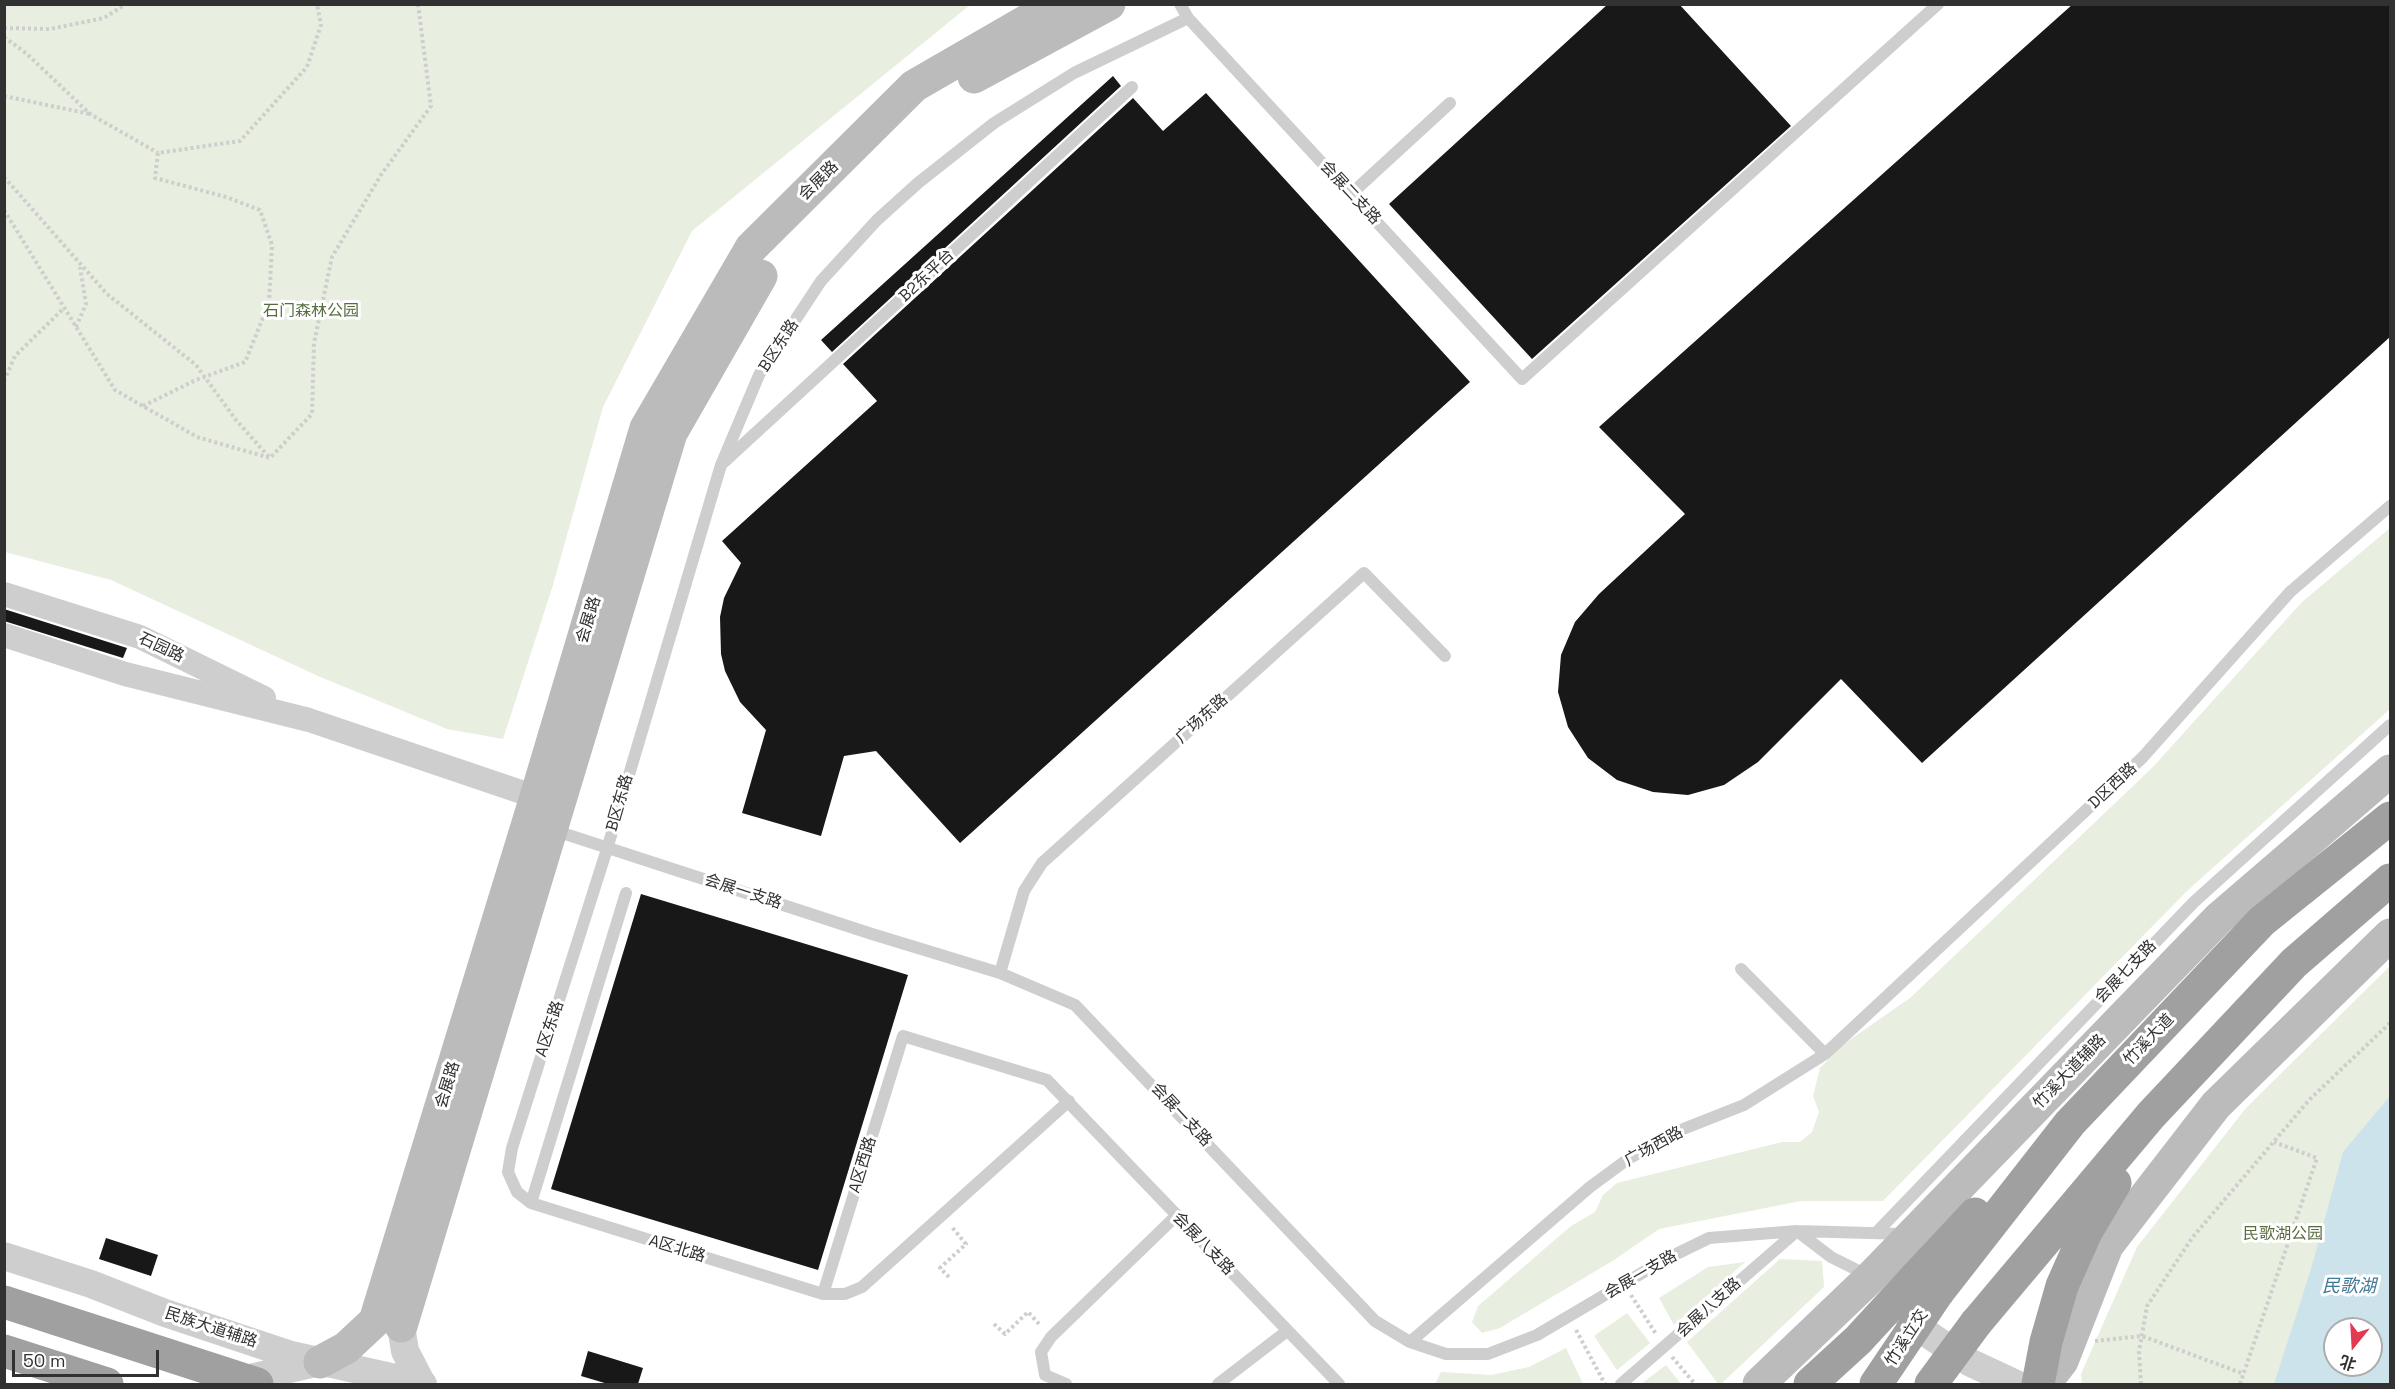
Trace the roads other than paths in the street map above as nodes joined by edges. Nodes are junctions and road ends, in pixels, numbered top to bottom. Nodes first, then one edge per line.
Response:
1 (1056, 4) edge
2 (1108, 4) edge
3 (1180, 4) edge
4 (1938, 4) edge
5 (1188, 18) junction
6 (1132, 87) dead end
7 (1450, 103) dead end
8 (1351, 194) junction
9 (721, 465) junction
10 (2391, 506) edge
11 (4, 594) edge
12 (4, 635) edge
13 (1445, 656) dead end
14 (309, 720) junction
15 (2391, 726) edge
16 (2391, 771) edge
17 (536, 797) junction
18 (2391, 818) edge
19 (551, 830) junction
20 (607, 849) junction
21 (2391, 880) edge
22 (626, 893) dead end
23 (2391, 935) edge
24 (1741, 969) dead end
25 (1000, 973) junction
26 (903, 1035) joint
27 (1824, 1054) junction
28 (1069, 1101) junction
29 (2151, 1115) junction
30 (531, 1203) junction
31 (1176, 1216) junction
32 (1797, 1231) junction
33 (1876, 1233) junction
34 (1913, 1234) junction
35 (4, 1256) edge
36 (1871, 1277) junction
37 (1928, 1284) junction
38 (824, 1294) junction
39 (4, 1302) edge
40 (388, 1324) junction
41 (1287, 1331) junction
42 (1410, 1342) junction
43 (4, 1351) edge
44 (320, 1362) junction
45 (2055, 1363) edge
46 (249, 1382) edge
47 (107, 1384) edge
48 (422, 1384) edge
49 (1066, 1384) edge
50 (1218, 1384) edge
51 (1339, 1384) edge
52 (1621, 1384) edge
53 (1759, 1384) edge
54 (1810, 1384) edge
55 (1876, 1384) edge
56 (1931, 1384) edge
57 (2016, 1384) edge
58 (2038, 1384) edge

1 - 17 main road, 会展路
2 - 19 main road, 会展路
3 - 5 lane, 会展二支路
4 - 8 lane, 会展二支路
5 - 8 lane, 会展二支路
5 - 9 lane, B区东路
6 - 9 lane, B2东平台
7 - 8 lane
9 - 20 lane, B区东路
10 - 27 lane, D区西路
11 - 14 street, 石园路
12 - 14 street, 石园路
13 - 25 lane, 广场东路
14 - 17 street, 石园路
15 - 33 lane, 会展七支路
16 - 34 main road, 竹溪大道辅路
17 - 19 lane
17 - 40 main road, 会展路
18 - 37 highway, 竹溪大道
19 - 20 lane, 会展一支路
19 - 40 main road, 会展路
20 - 25 lane, 会展一支路
20 - 30 lane, A区东路
21 - 29 highway
22 - 30 lane
23 - 45 main road
24 - 27 lane
25 - 42 lane, 会展一支路
26 - 28 lane, 会展八支路
26 - 38 lane, A区西路
27 - 42 lane, 广场西路
28 - 31 lane, 会展八支路
28 - 38 lane
29 - 45 highway
29 - 56 highway, bridge
30 - 38 lane, A区北路
31 - 41 lane, 会展八支路
31 - 49 lane
32 - 33 lane, 会展一支路
32 - 36 lane
32 - 42 lane, 会展一支路
32 - 52 lane, 会展八支路
33 - 34 lane, 会展一支路
34 - 36 main road, 竹溪大道辅路
35 - 44 street, 民族大道辅路
36 - 53 main road, 竹溪大道辅路
36 - 57 street
37 - 54 highway, bridge
37 - 55 highway, 竹溪立交, bridge
39 - 46 highway
40 - 44 main road, 会展路
40 - 48 street
41 - 50 lane
41 - 51 lane, 会展八支路
43 - 47 highway
44 - 46 street
44 - 48 street, 民族大道辅路
45 - 58 highway

